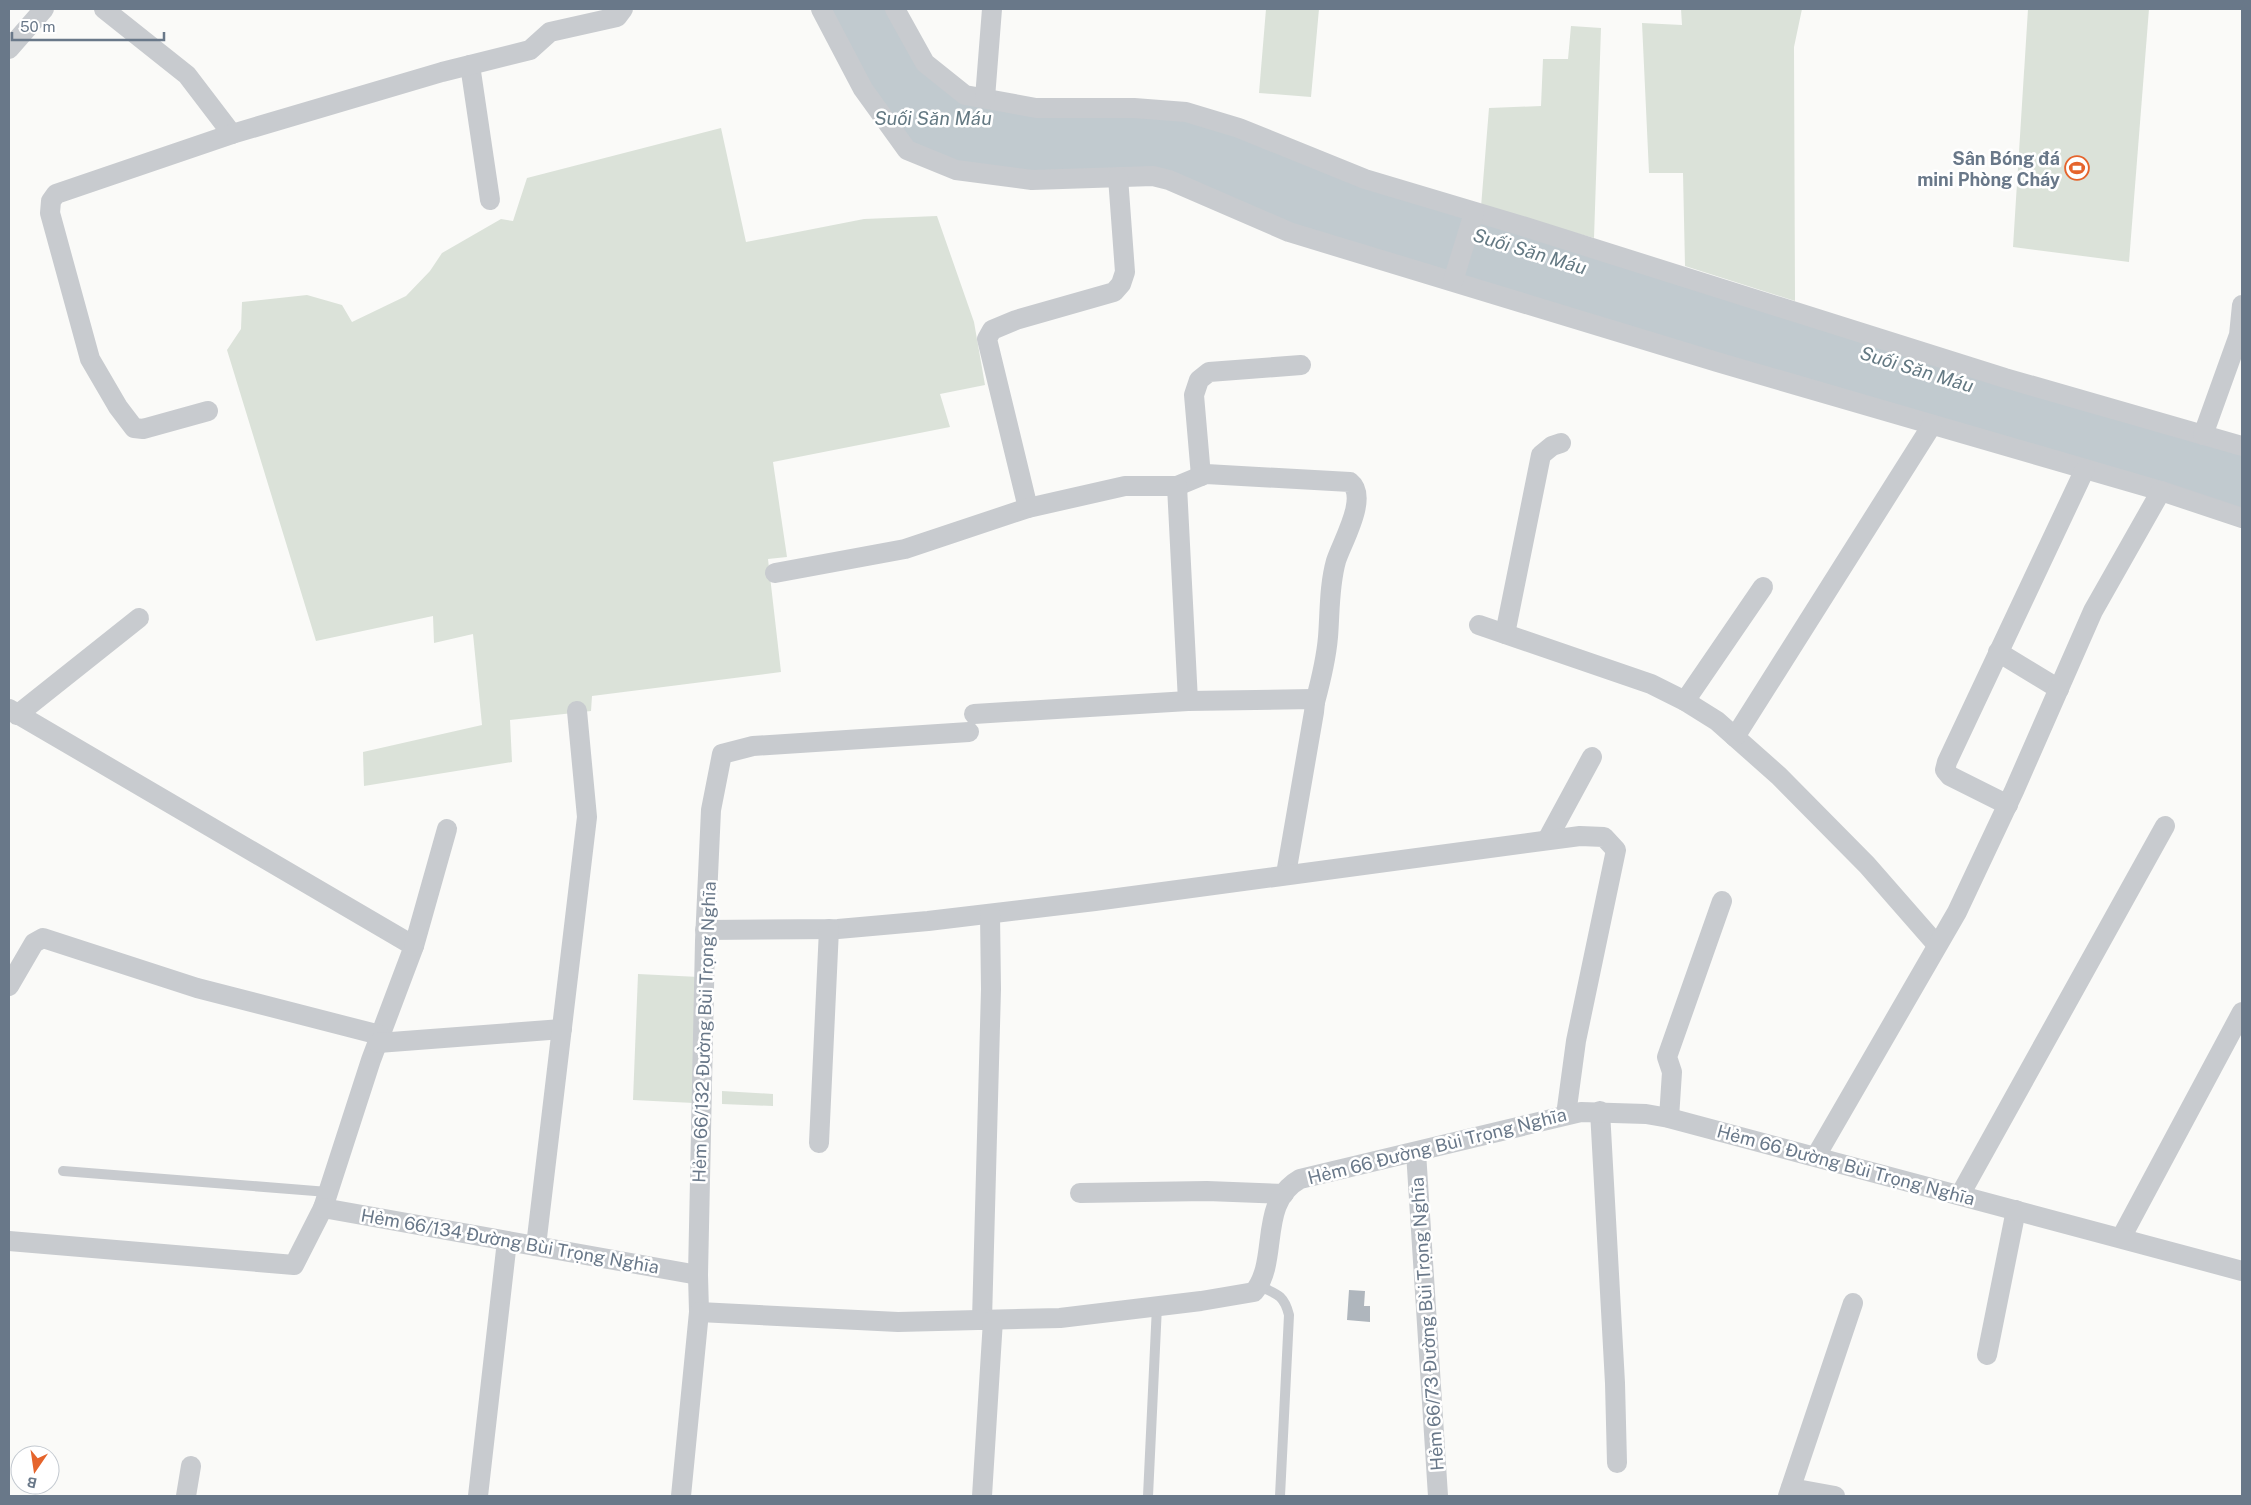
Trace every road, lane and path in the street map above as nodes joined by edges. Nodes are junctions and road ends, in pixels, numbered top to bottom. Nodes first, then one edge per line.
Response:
1 (44, 9) edge
2 (104, 9) edge
3 (623, 9) edge
4 (820, 9) edge
5 (895, 9) edge
6 (992, 9) edge
7 (9, 49) edge
8 (470, 65) junction
9 (985, 98) junction
10 (232, 134) junction
11 (1118, 177) junction
12 (490, 200) dead end
13 (1474, 213) junction
14 (1453, 281) junction
15 (2242, 305) edge
16 (1301, 366) dead end
17 (208, 411) dead end
18 (1932, 425) junction
19 (2203, 435) junction
20 (1561, 443) dead end
21 (2242, 446) edge
22 (2085, 469) junction
23 (1201, 476) junction
24 (1177, 486) junction
25 (2161, 491) junction
26 (1028, 508) junction
27 (2242, 518) edge
28 (774, 573) dead end
29 (1763, 587) dead end
30 (139, 618) dead end
31 (1479, 625) dead end
32 (1505, 634) junction
33 (1998, 652) junction
34 (2059, 689) junction
35 (1188, 700) junction
36 (1685, 701) junction
37 (1316, 702) junction
38 (577, 711) dead end
39 (13, 712) edge
40 (1735, 736) junction
41 (1592, 757) dead end
42 (2008, 805) junction
43 (2166, 826) dead end
44 (447, 829) dead end
45 (1547, 840) junction
46 (1286, 874) junction
47 (1722, 901) dead end
48 (990, 914) junction
49 (829, 929) junction
50 (706, 930) junction
51 (1937, 945) junction
52 (414, 946) junction
53 (9, 986) edge
54 (2242, 1012) edge
55 (562, 1029) junction
56 (379, 1039) junction
57 (1600, 1111) junction
58 (1566, 1115) junction
59 (1669, 1118) junction
60 (820, 1143) dead end
61 (1416, 1152) junction
62 (1816, 1156) junction
63 (63, 1170) dead end
64 (1080, 1193) dead end
65 (1284, 1194) junction
66 (1960, 1195) junction
67 (326, 1200) junction
68 (2016, 1210) junction
69 (2121, 1238) junction
70 (507, 1241) junction
71 (9, 1242) edge
72 (536, 1246) junction
73 (2242, 1271) edge
74 (698, 1274) junction
75 (1259, 1286) junction
76 (1853, 1303) dead end
77 (1157, 1306) junction
78 (699, 1312) junction
79 (988, 1320) junction
80 (1987, 1355) dead end
81 (1617, 1462) dead end
82 (190, 1466) dead end
83 (1790, 1492) edge
84 (186, 1496) edge
85 (478, 1496) edge
86 (681, 1496) edge
87 (982, 1496) edge
88 (1148, 1496) edge
89 (1280, 1496) edge
90 (1438, 1496) edge
91 (1835, 1496) edge

1 - 7 street
2 - 10 street
3 - 8 street
4 - 11 street
5 - 9 street
6 - 9 street
8 - 10 street
8 - 12 street
9 - 13 street
10 - 17 street
11 - 14 street
11 - 26 street
13 - 14 street
13 - 19 street
14 - 18 street
15 - 19 street
16 - 23 street
18 - 22 street
18 - 40 street
19 - 21 street
20 - 32 street
22 - 25 street
22 - 33 street
23 - 24 street
23 - 37 street
24 - 26 street
24 - 35 street
25 - 27 street
25 - 34 street
26 - 28 street
29 - 36 street
30 - 39 street
31 - 32 street
32 - 36 street
33 - 34 street
33 - 42 street
34 - 42 street
35 - 37 street
35 - 50 street, Hẻm 66/132 Đường Bùi Trọng Nghĩa
36 - 40 street
37 - 46 street
38 - 55 street
39 - 52 street
40 - 51 street
41 - 45 street
42 - 51 street
43 - 66 street
44 - 52 street
45 - 46 street
45 - 58 street
46 - 48 street
47 - 59 street
48 - 49 street
48 - 79 street
49 - 50 street
49 - 60 street
50 - 74 street, Hẻm 66/132 Đường Bùi Trọng Nghĩa
51 - 62 street
52 - 56 street
53 - 56 street
54 - 69 street
55 - 56 street
55 - 72 street
56 - 67 street
57 - 58 street, Hẻm 66 Đường Bùi Trọng Nghĩa
57 - 59 street, Hẻm 66 Đường Bùi Trọng Nghĩa
57 - 81 street
58 - 61 street, Hẻm 66 Đường Bùi Trọng Nghĩa
59 - 62 street, Hẻm 66 Đường Bùi Trọng Nghĩa
61 - 65 street, Hẻm 66 Đường Bùi Trọng Nghĩa
61 - 90 street, Hẻm 66/73 Đường Bùi Trọng Nghĩa
62 - 66 street, Hẻm 66 Đường Bùi Trọng Nghĩa
63 - 67 lane
64 - 65 street
65 - 75 street, Hẻm 66 Đường Bùi Trọng Nghĩa
66 - 68 street, Hẻm 66 Đường Bùi Trọng Nghĩa
67 - 70 street, Hẻm 66/134 Đường Bùi Trọng Nghĩa
67 - 71 street
68 - 69 street, Hẻm 66 Đường Bùi Trọng Nghĩa
68 - 80 street
69 - 73 street, Hẻm 66 Đường Bùi Trọng Nghĩa
70 - 72 street, Hẻm 66/134 Đường Bùi Trọng Nghĩa
70 - 85 street
72 - 74 street, Hẻm 66/134 Đường Bùi Trọng Nghĩa
74 - 78 street, Hẻm 66/132 Đường Bùi Trọng Nghĩa
75 - 77 street
75 - 89 lane
76 - 83 street
77 - 79 street
77 - 88 lane
78 - 79 street
78 - 86 street
79 - 87 street
82 - 84 street
83 - 91 street

